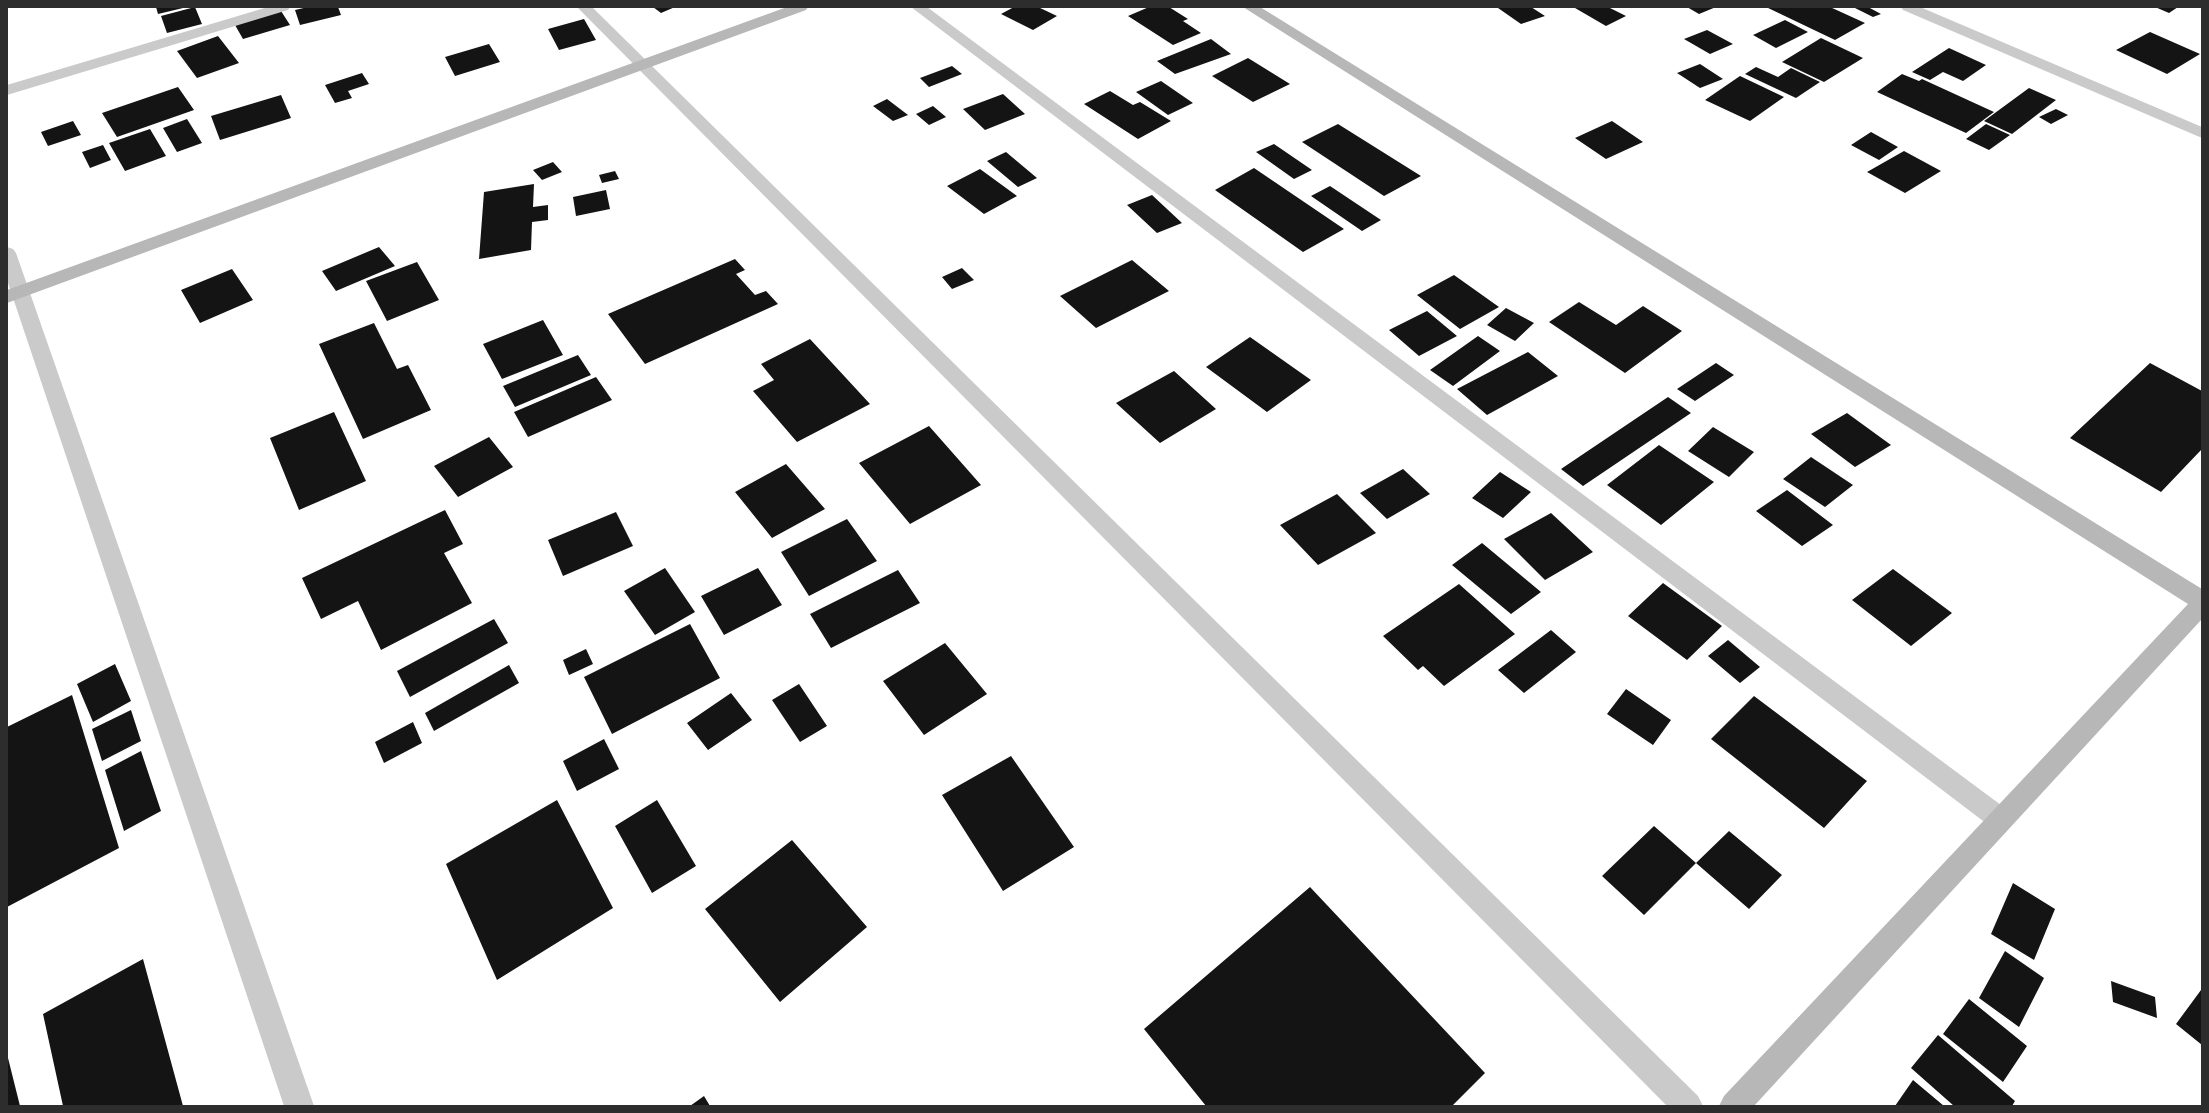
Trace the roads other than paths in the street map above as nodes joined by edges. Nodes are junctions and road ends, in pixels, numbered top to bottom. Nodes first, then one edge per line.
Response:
1 (283, 7) edge
2 (584, 7) edge
3 (802, 7) edge
4 (918, 7) edge
5 (1250, 7) edge
6 (1908, 7) edge
7 (642, 65) junction
8 (7, 90) edge
9 (2202, 133) edge
10 (7, 253) edge
11 (14, 294) edge
12 (2202, 602) edge
13 (2000, 819) junction
14 (299, 1106) edge
15 (1688, 1106) edge
16 (1734, 1106) edge

1 - 8 street
2 - 7 street
3 - 7 street
4 - 13 street
5 - 12 street
6 - 9 street
7 - 11 street
7 - 15 street
10 - 11 street
11 - 14 street
12 - 13 street
13 - 16 street

